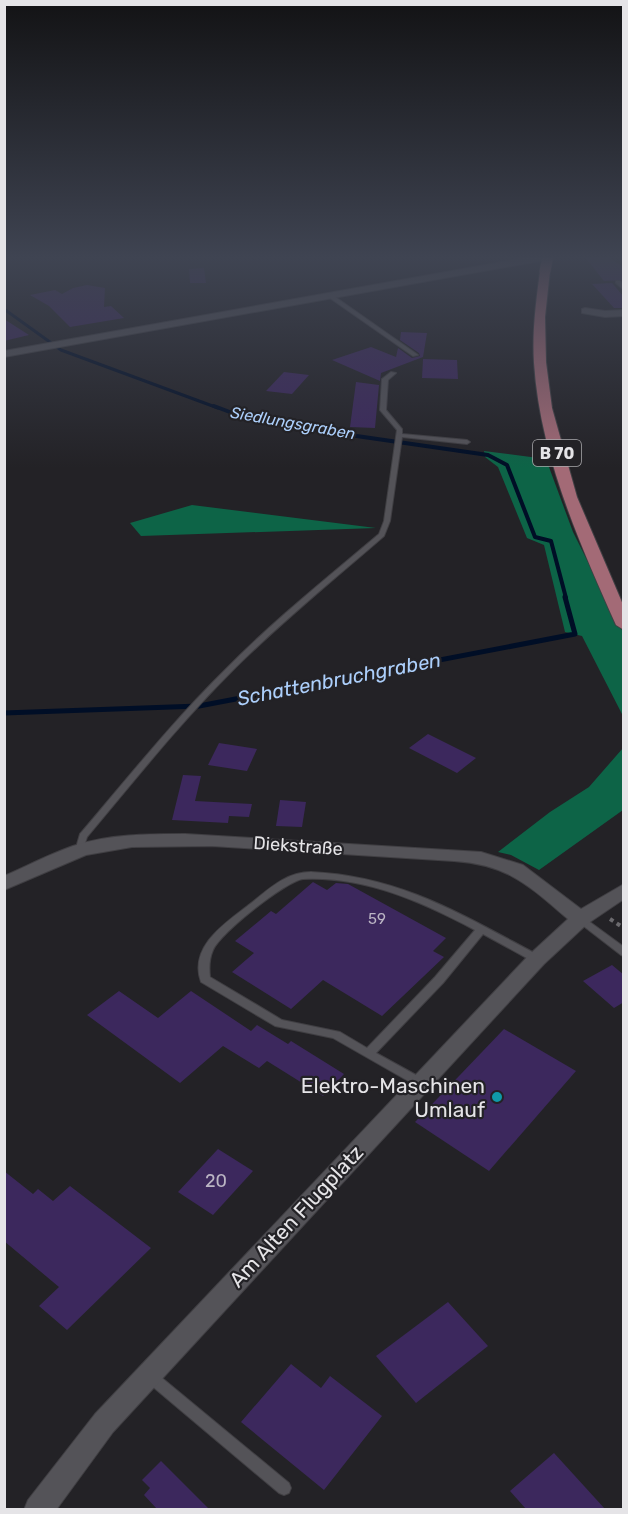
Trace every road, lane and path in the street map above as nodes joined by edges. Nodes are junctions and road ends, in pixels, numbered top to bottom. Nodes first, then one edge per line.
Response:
1 (155, 327) edge
2 (374, 327) edge
3 (540, 327) edge
4 (4, 354) edge
5 (415, 356) dead end
6 (393, 373) dead end
7 (399, 439) junction
8 (467, 442) dead end
9 (624, 626) edge
10 (79, 851) junction
11 (4, 884) edge
12 (624, 890) edge
13 (580, 919) junction
14 (482, 929) junction
15 (624, 954) edge
16 (537, 959) junction
17 (368, 1054) junction
18 (421, 1083) junction
19 (148, 1375) junction
20 (284, 1488) dead end
21 (38, 1509) edge

1 - 4 main road
2 - 5 lane
3 - 9 main road, B 70, bridge
6 - 7 lane
7 - 8 lane
7 - 10 lane
10 - 11 street, Diekstraße
10 - 13 street, Diekstraße
12 - 13 street, Am Alten Flugplatz
13 - 15 lane
13 - 16 street, Am Alten Flugplatz
14 - 16 lane
14 - 17 lane
14 - 17 lane
16 - 18 street, Am Alten Flugplatz
17 - 18 lane
18 - 19 street, Am Alten Flugplatz
19 - 20 lane
19 - 21 street, Am Alten Flugplatz

